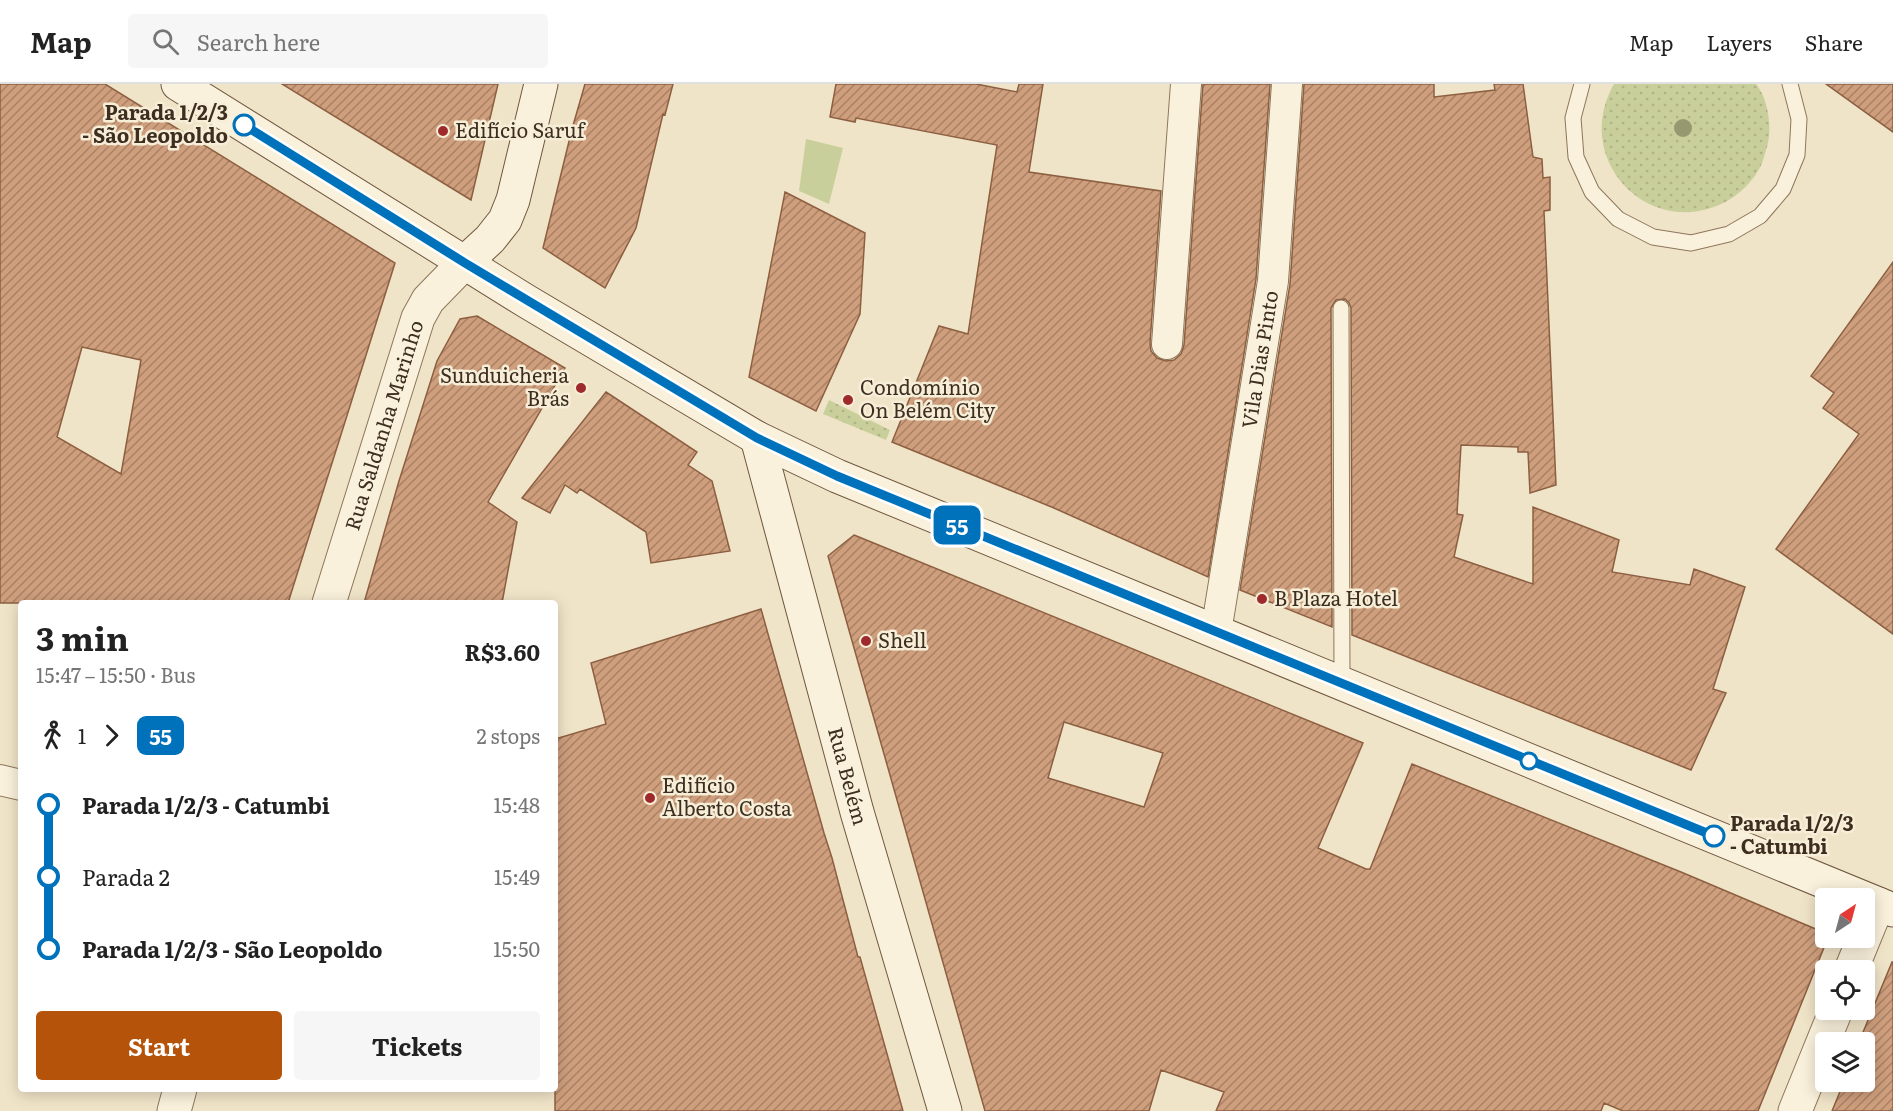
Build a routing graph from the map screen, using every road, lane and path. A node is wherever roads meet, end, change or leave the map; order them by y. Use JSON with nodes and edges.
{"nodes":[{"id":1,"x":178,"y":84,"type":"edge"},
{"id":2,"x":541,"y":84,"type":"edge"},
{"id":3,"x":1186,"y":84,"type":"edge"},
{"id":4,"x":1287,"y":84,"type":"edge"},
{"id":5,"x":1582,"y":84,"type":"edge"},
{"id":6,"x":1790,"y":84,"type":"edge"},
{"id":7,"x":465,"y":263,"type":"junction"},
{"id":8,"x":1341,"y":308,"type":"dead end"},
{"id":9,"x":1167,"y":344,"type":"dead end"},
{"id":10,"x":757,"y":438,"type":"junction"},
{"id":11,"x":330,"y":600,"type":"edge"},
{"id":12,"x":1216,"y":632,"type":"junction"},
{"id":13,"x":1342,"y":684,"type":"junction"},
{"id":14,"x":0,"y":780,"type":"edge"},
{"id":15,"x":18,"y":784,"type":"edge"},
{"id":16,"x":1886,"y":907,"type":"edge"},
{"id":17,"x":1857,"y":960,"type":"edge"},
{"id":18,"x":1832,"y":1020,"type":"edge"},
{"id":19,"x":179,"y":1092,"type":"edge"},
{"id":20,"x":174,"y":1111,"type":"edge"},
{"id":21,"x":945,"y":1111,"type":"edge"},
{"id":22,"x":1795,"y":1111,"type":"edge"}],
"edges":[{"from":1,"to":7,"type":"main road"},
{"from":2,"to":7,"type":"main road","name":"Rua Saldanha Marinho"},
{"from":3,"to":9,"type":"street"},
{"from":4,"to":12,"type":"street","name":"Vila Dias Pinto"},
{"from":5,"to":6,"type":"lane"},
{"from":7,"to":10,"type":"main road"},
{"from":7,"to":11,"type":"main road","name":"Rua Saldanha Marinho"},
{"from":8,"to":13,"type":"lane"},
{"from":10,"to":12,"type":"main road"},
{"from":10,"to":21,"type":"main road","name":"Rua Belém"},
{"from":12,"to":13,"type":"main road"},
{"from":13,"to":16,"type":"main road"},
{"from":14,"to":15,"type":"street"},
{"from":16,"to":17,"type":"main road"},
{"from":18,"to":22,"type":"main road"},
{"from":19,"to":20,"type":"main road"}]}
